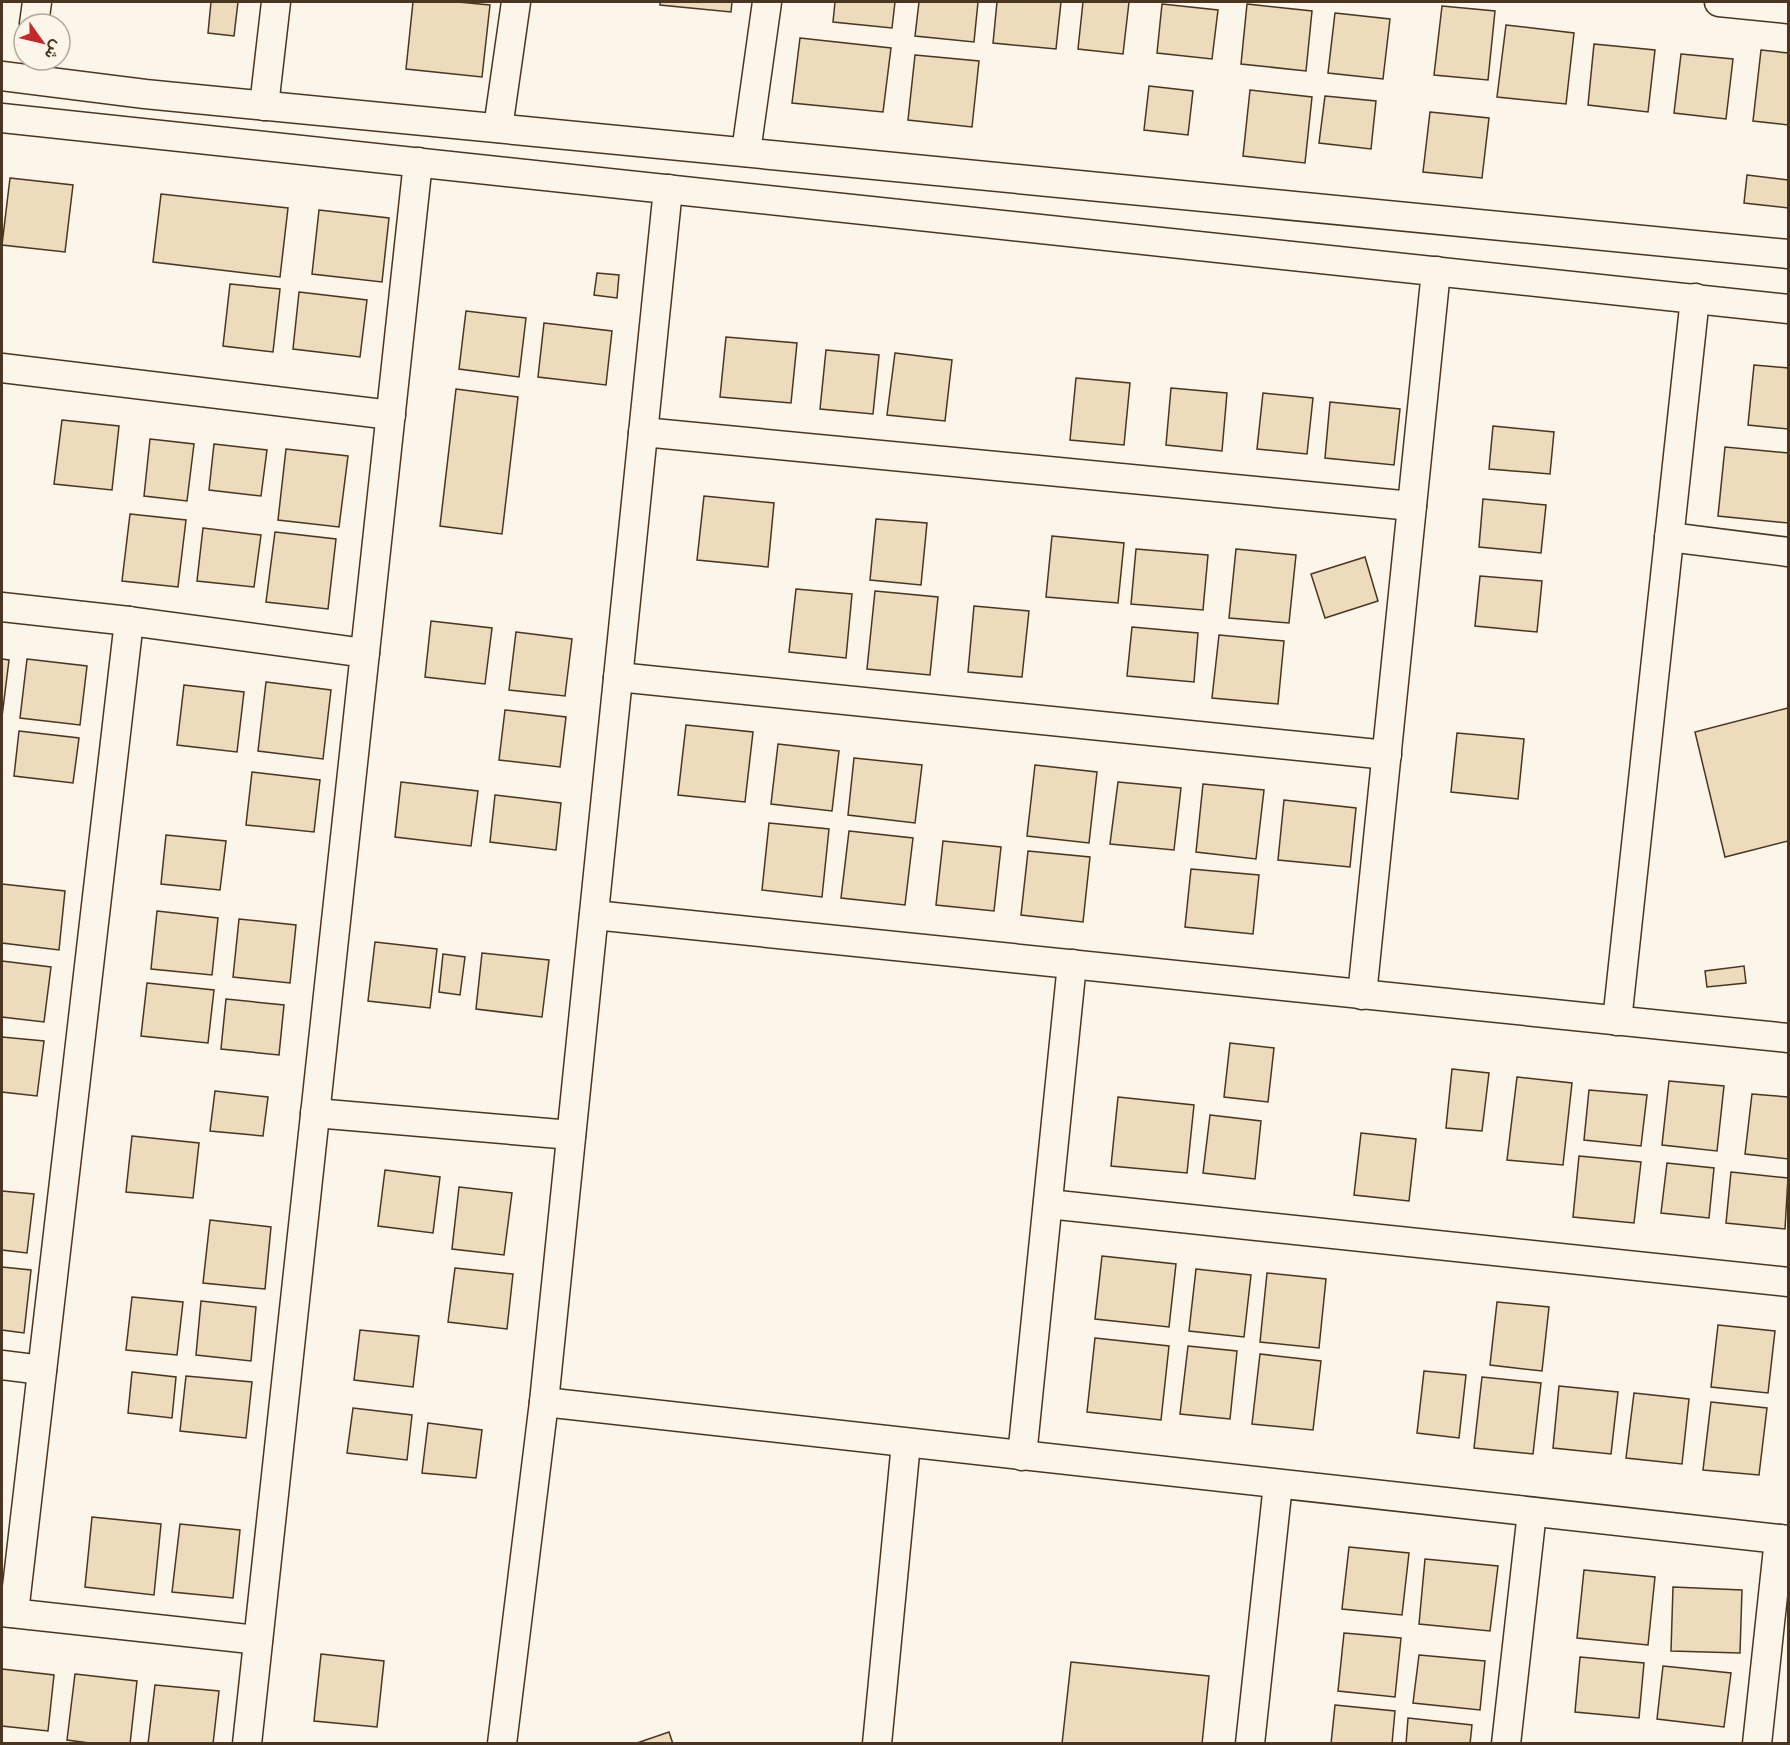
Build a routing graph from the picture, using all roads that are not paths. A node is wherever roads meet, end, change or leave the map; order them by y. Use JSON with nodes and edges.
{"nodes":[{"id":1,"x":276,"y":2,"type":"edge"},
{"id":2,"x":516,"y":2,"type":"edge"},
{"id":3,"x":767,"y":2,"type":"edge"},
{"id":4,"x":1719,"y":2,"type":"edge"},
{"id":5,"x":1788,"y":9,"type":"edge"},
{"id":6,"x":20,"y":72,"type":"edge"},
{"id":7,"x":264,"y":106,"type":"junction"},
{"id":8,"x":2,"y":118,"type":"edge"},
{"id":9,"x":498,"y":128,"type":"junction"},
{"id":10,"x":746,"y":152,"type":"junction"},
{"id":11,"x":418,"y":162,"type":"junction"},
{"id":12,"x":668,"y":189,"type":"junction"},
{"id":13,"x":1788,"y":254,"type":"edge"},
{"id":14,"x":1437,"y":271,"type":"junction"},
{"id":15,"x":1695,"y":298,"type":"junction"},
{"id":16,"x":1788,"y":309,"type":"edge"},
{"id":17,"x":2,"y":368,"type":"edge"},
{"id":18,"x":391,"y":416,"type":"junction"},
{"id":19,"x":643,"y":432,"type":"junction"},
{"id":20,"x":1412,"y":506,"type":"junction"},
{"id":21,"x":1669,"y":537,"type":"junction"},
{"id":22,"x":1788,"y":552,"type":"edge"},
{"id":23,"x":2,"y":607,"type":"edge"},
{"id":24,"x":129,"y":621,"type":"junction"},
{"id":25,"x":365,"y":653,"type":"junction"},
{"id":26,"x":618,"y":676,"type":"junction"},
{"id":27,"x":1387,"y":755,"type":"junction"},
{"id":28,"x":594,"y":915,"type":"junction"},
{"id":29,"x":1072,"y":964,"type":"junction"},
{"id":30,"x":1362,"y":994,"type":"junction"},
{"id":31,"x":1617,"y":1020,"type":"junction"},
{"id":32,"x":1788,"y":1038,"type":"edge"},
{"id":33,"x":315,"y":1113,"type":"junction"},
{"id":34,"x":571,"y":1135,"type":"junction"},
{"id":35,"x":1048,"y":1204,"type":"junction"},
{"id":36,"x":1788,"y":1282,"type":"edge"},
{"id":37,"x":2,"y":1365,"type":"edge"},
{"id":38,"x":42,"y":1370,"type":"junction"},
{"id":39,"x":544,"y":1402,"type":"junction"},
{"id":40,"x":906,"y":1443,"type":"junction"},
{"id":41,"x":1022,"y":1456,"type":"junction"},
{"id":42,"x":1278,"y":1484,"type":"junction"},
{"id":43,"x":1532,"y":1512,"type":"junction"},
{"id":44,"x":1784,"y":1539,"type":"edge"},
{"id":45,"x":8,"y":1612,"type":"edge"},
{"id":46,"x":258,"y":1640,"type":"junction"},
{"id":47,"x":247,"y":1743,"type":"edge"},
{"id":48,"x":502,"y":1743,"type":"edge"},
{"id":49,"x":877,"y":1743,"type":"edge"},
{"id":50,"x":1250,"y":1743,"type":"edge"},
{"id":51,"x":1506,"y":1743,"type":"edge"},
{"id":52,"x":1757,"y":1743,"type":"edge"}],
"edges":[{"from":1,"to":7,"type":"street"},
{"from":2,"to":9,"type":"street"},
{"from":3,"to":10,"type":"street"},
{"from":4,"to":5,"type":"street"},
{"from":6,"to":7,"type":"street"},
{"from":7,"to":9,"type":"street"},
{"from":8,"to":11,"type":"street"},
{"from":9,"to":10,"type":"street"},
{"from":10,"to":13,"type":"street"},
{"from":11,"to":12,"type":"street"},
{"from":11,"to":18,"type":"street"},
{"from":12,"to":14,"type":"street"},
{"from":12,"to":19,"type":"street"},
{"from":14,"to":15,"type":"street"},
{"from":14,"to":20,"type":"street"},
{"from":15,"to":16,"type":"street"},
{"from":15,"to":21,"type":"street"},
{"from":17,"to":18,"type":"street"},
{"from":18,"to":25,"type":"street"},
{"from":19,"to":20,"type":"street"},
{"from":19,"to":26,"type":"street"},
{"from":20,"to":27,"type":"street"},
{"from":21,"to":22,"type":"street"},
{"from":21,"to":31,"type":"street"},
{"from":23,"to":24,"type":"street"},
{"from":24,"to":25,"type":"street"},
{"from":24,"to":38,"type":"street"},
{"from":25,"to":33,"type":"street"},
{"from":26,"to":27,"type":"street"},
{"from":26,"to":28,"type":"street"},
{"from":27,"to":30,"type":"street"},
{"from":28,"to":29,"type":"street"},
{"from":28,"to":34,"type":"street"},
{"from":29,"to":30,"type":"street"},
{"from":29,"to":35,"type":"street"},
{"from":30,"to":31,"type":"street"},
{"from":31,"to":32,"type":"street"},
{"from":33,"to":34,"type":"street"},
{"from":33,"to":46,"type":"street"},
{"from":34,"to":39,"type":"street"},
{"from":35,"to":36,"type":"street"},
{"from":35,"to":41,"type":"street"},
{"from":37,"to":38,"type":"street"},
{"from":38,"to":45,"type":"street"},
{"from":39,"to":40,"type":"street"},
{"from":39,"to":48,"type":"street"},
{"from":40,"to":41,"type":"street"},
{"from":40,"to":49,"type":"street"},
{"from":41,"to":42,"type":"street"},
{"from":42,"to":43,"type":"street"},
{"from":42,"to":50,"type":"street"},
{"from":43,"to":44,"type":"street"},
{"from":43,"to":51,"type":"street"},
{"from":44,"to":52,"type":"street"},
{"from":45,"to":46,"type":"street"},
{"from":46,"to":47,"type":"street"}]}
